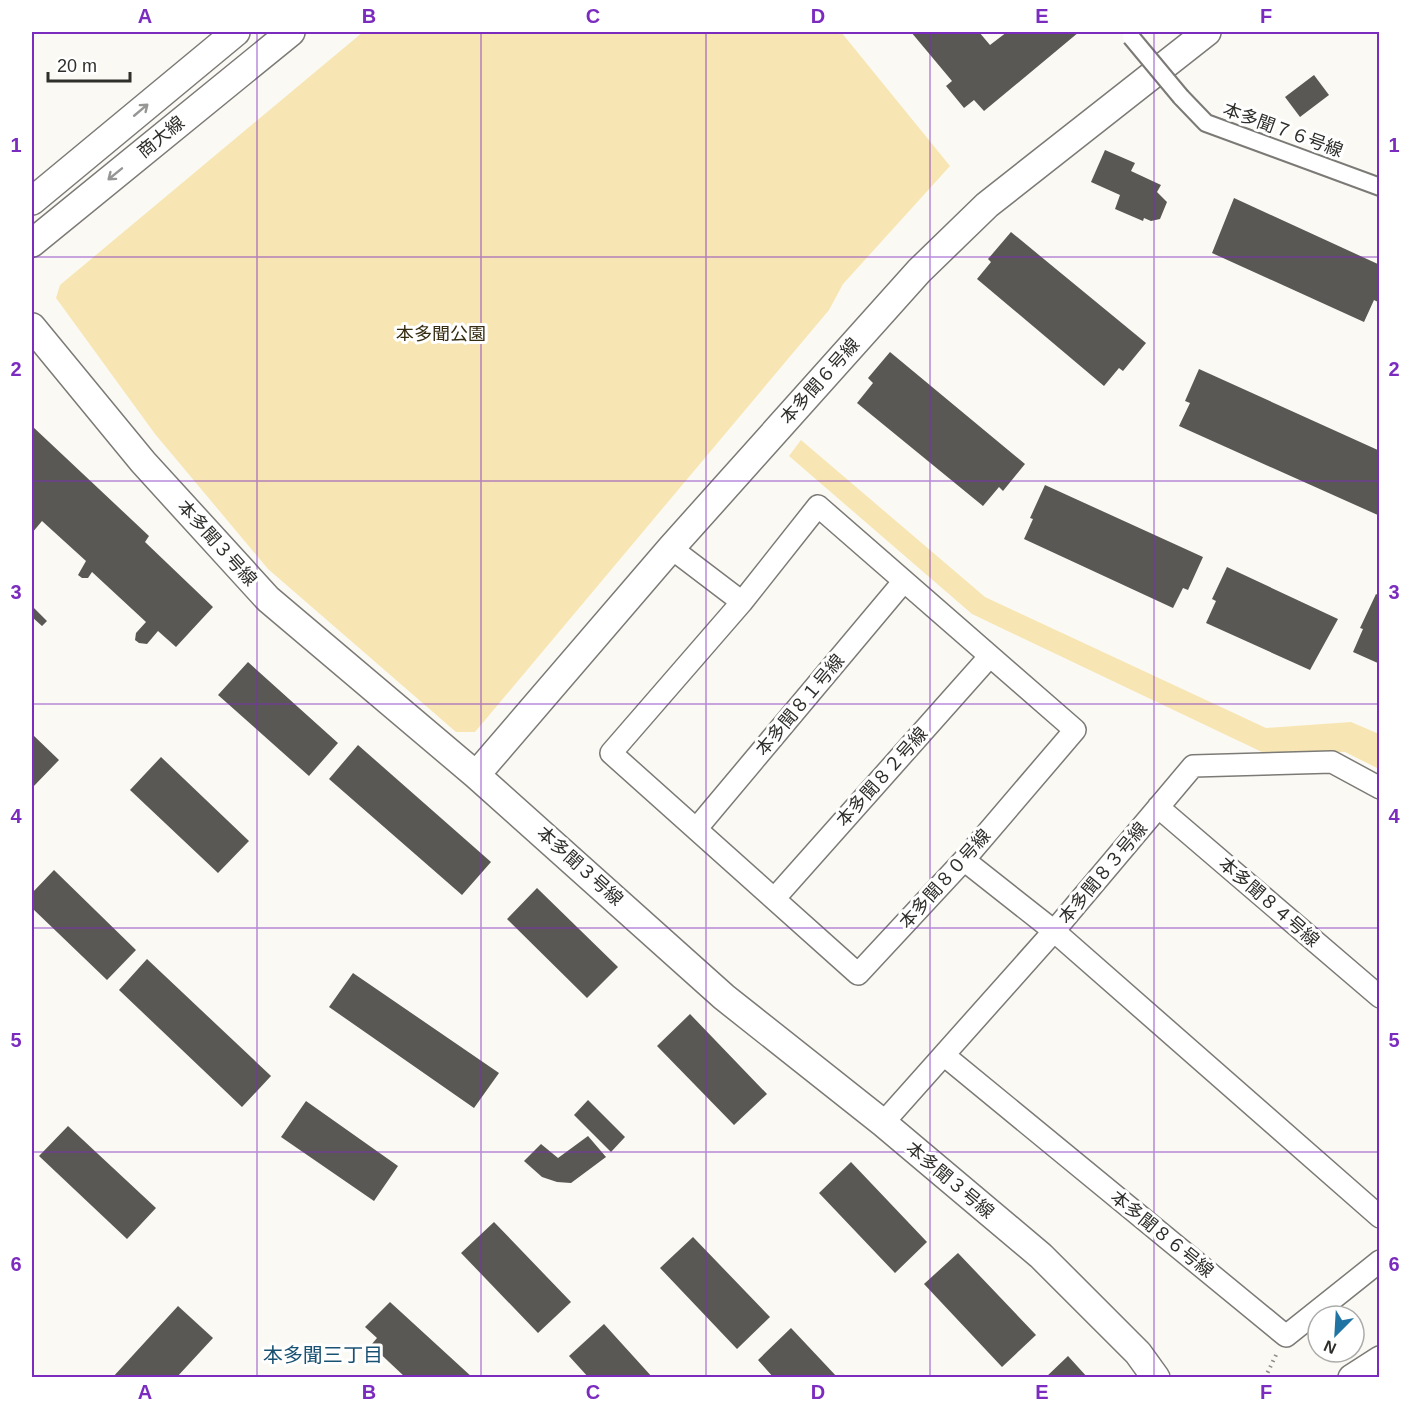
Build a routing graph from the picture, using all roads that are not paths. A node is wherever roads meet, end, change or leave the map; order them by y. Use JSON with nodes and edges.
{"nodes":[{"id":1,"x":236,"y":32,"type":"edge"},
{"id":2,"x":291,"y":32,"type":"edge"},
{"id":3,"x":1207,"y":32,"type":"edge"},
{"id":4,"x":1129,"y":34,"type":"edge"},
{"id":5,"x":1380,"y":187,"type":"edge"},
{"id":6,"x":32,"y":201,"type":"edge"},
{"id":7,"x":32,"y":243,"type":"edge"},
{"id":8,"x":32,"y":327,"type":"edge"},
{"id":9,"x":671,"y":548,"type":"junction"},
{"id":10,"x":904,"y":581,"type":"junction"},
{"id":11,"x":742,"y":602,"type":"junction"},
{"id":12,"x":990,"y":656,"type":"junction"},
{"id":13,"x":476,"y":775,"type":"junction"},
{"id":14,"x":1380,"y":788,"type":"edge"},
{"id":15,"x":1158,"y":807,"type":"junction"},
{"id":16,"x":697,"y":828,"type":"junction"},
{"id":17,"x":964,"y":860,"type":"junction"},
{"id":18,"x":774,"y":899,"type":"junction"},
{"id":19,"x":1054,"y":931,"type":"junction"},
{"id":20,"x":1380,"y":997,"type":"edge"},
{"id":21,"x":945,"y":1056,"type":"junction"},
{"id":22,"x":883,"y":1123,"type":"junction"},
{"id":23,"x":1380,"y":1217,"type":"edge"},
{"id":24,"x":1380,"y":1261,"type":"edge"},
{"id":25,"x":1380,"y":1360,"type":"edge"},
{"id":26,"x":1156,"y":1377,"type":"edge"},
{"id":27,"x":1352,"y":1377,"type":"edge"}],
"edges":[{"from":6,"to":1,"type":"street","name":"商大線","one_way":true},
{"from":2,"to":7,"type":"street","name":"商大線","one_way":true},
{"from":3,"to":9,"type":"street","name":"本多聞６号線"},
{"from":4,"to":5,"type":"street","name":"本多聞７６号線","bridge":true},
{"from":8,"to":13,"type":"street","name":"本多聞３号線"},
{"from":9,"to":11,"type":"street"},
{"from":9,"to":13,"type":"street","name":"本多聞６号線"},
{"from":10,"to":11,"type":"street","name":"本多聞８０号線"},
{"from":10,"to":12,"type":"street","name":"本多聞８０号線"},
{"from":10,"to":16,"type":"street","name":"本多聞８１号線"},
{"from":11,"to":16,"type":"street","name":"本多聞８０号線"},
{"from":12,"to":17,"type":"street","name":"本多聞８０号線"},
{"from":12,"to":18,"type":"street","name":"本多聞８２号線"},
{"from":13,"to":22,"type":"street","name":"本多聞３号線"},
{"from":14,"to":15,"type":"street","name":"本多聞８３号線"},
{"from":15,"to":19,"type":"street","name":"本多聞８３号線"},
{"from":15,"to":20,"type":"street","name":"本多聞８４号線"},
{"from":16,"to":18,"type":"street","name":"本多聞８０号線"},
{"from":17,"to":18,"type":"street","name":"本多聞８０号線"},
{"from":17,"to":19,"type":"street"},
{"from":19,"to":21,"type":"street","name":"本多聞８３号線"},
{"from":19,"to":23,"type":"street"},
{"from":21,"to":22,"type":"street","name":"本多聞８３号線"},
{"from":21,"to":24,"type":"street","name":"本多聞８６号線"},
{"from":22,"to":26,"type":"street","name":"本多聞３号線"},
{"from":25,"to":27,"type":"street"}]}
